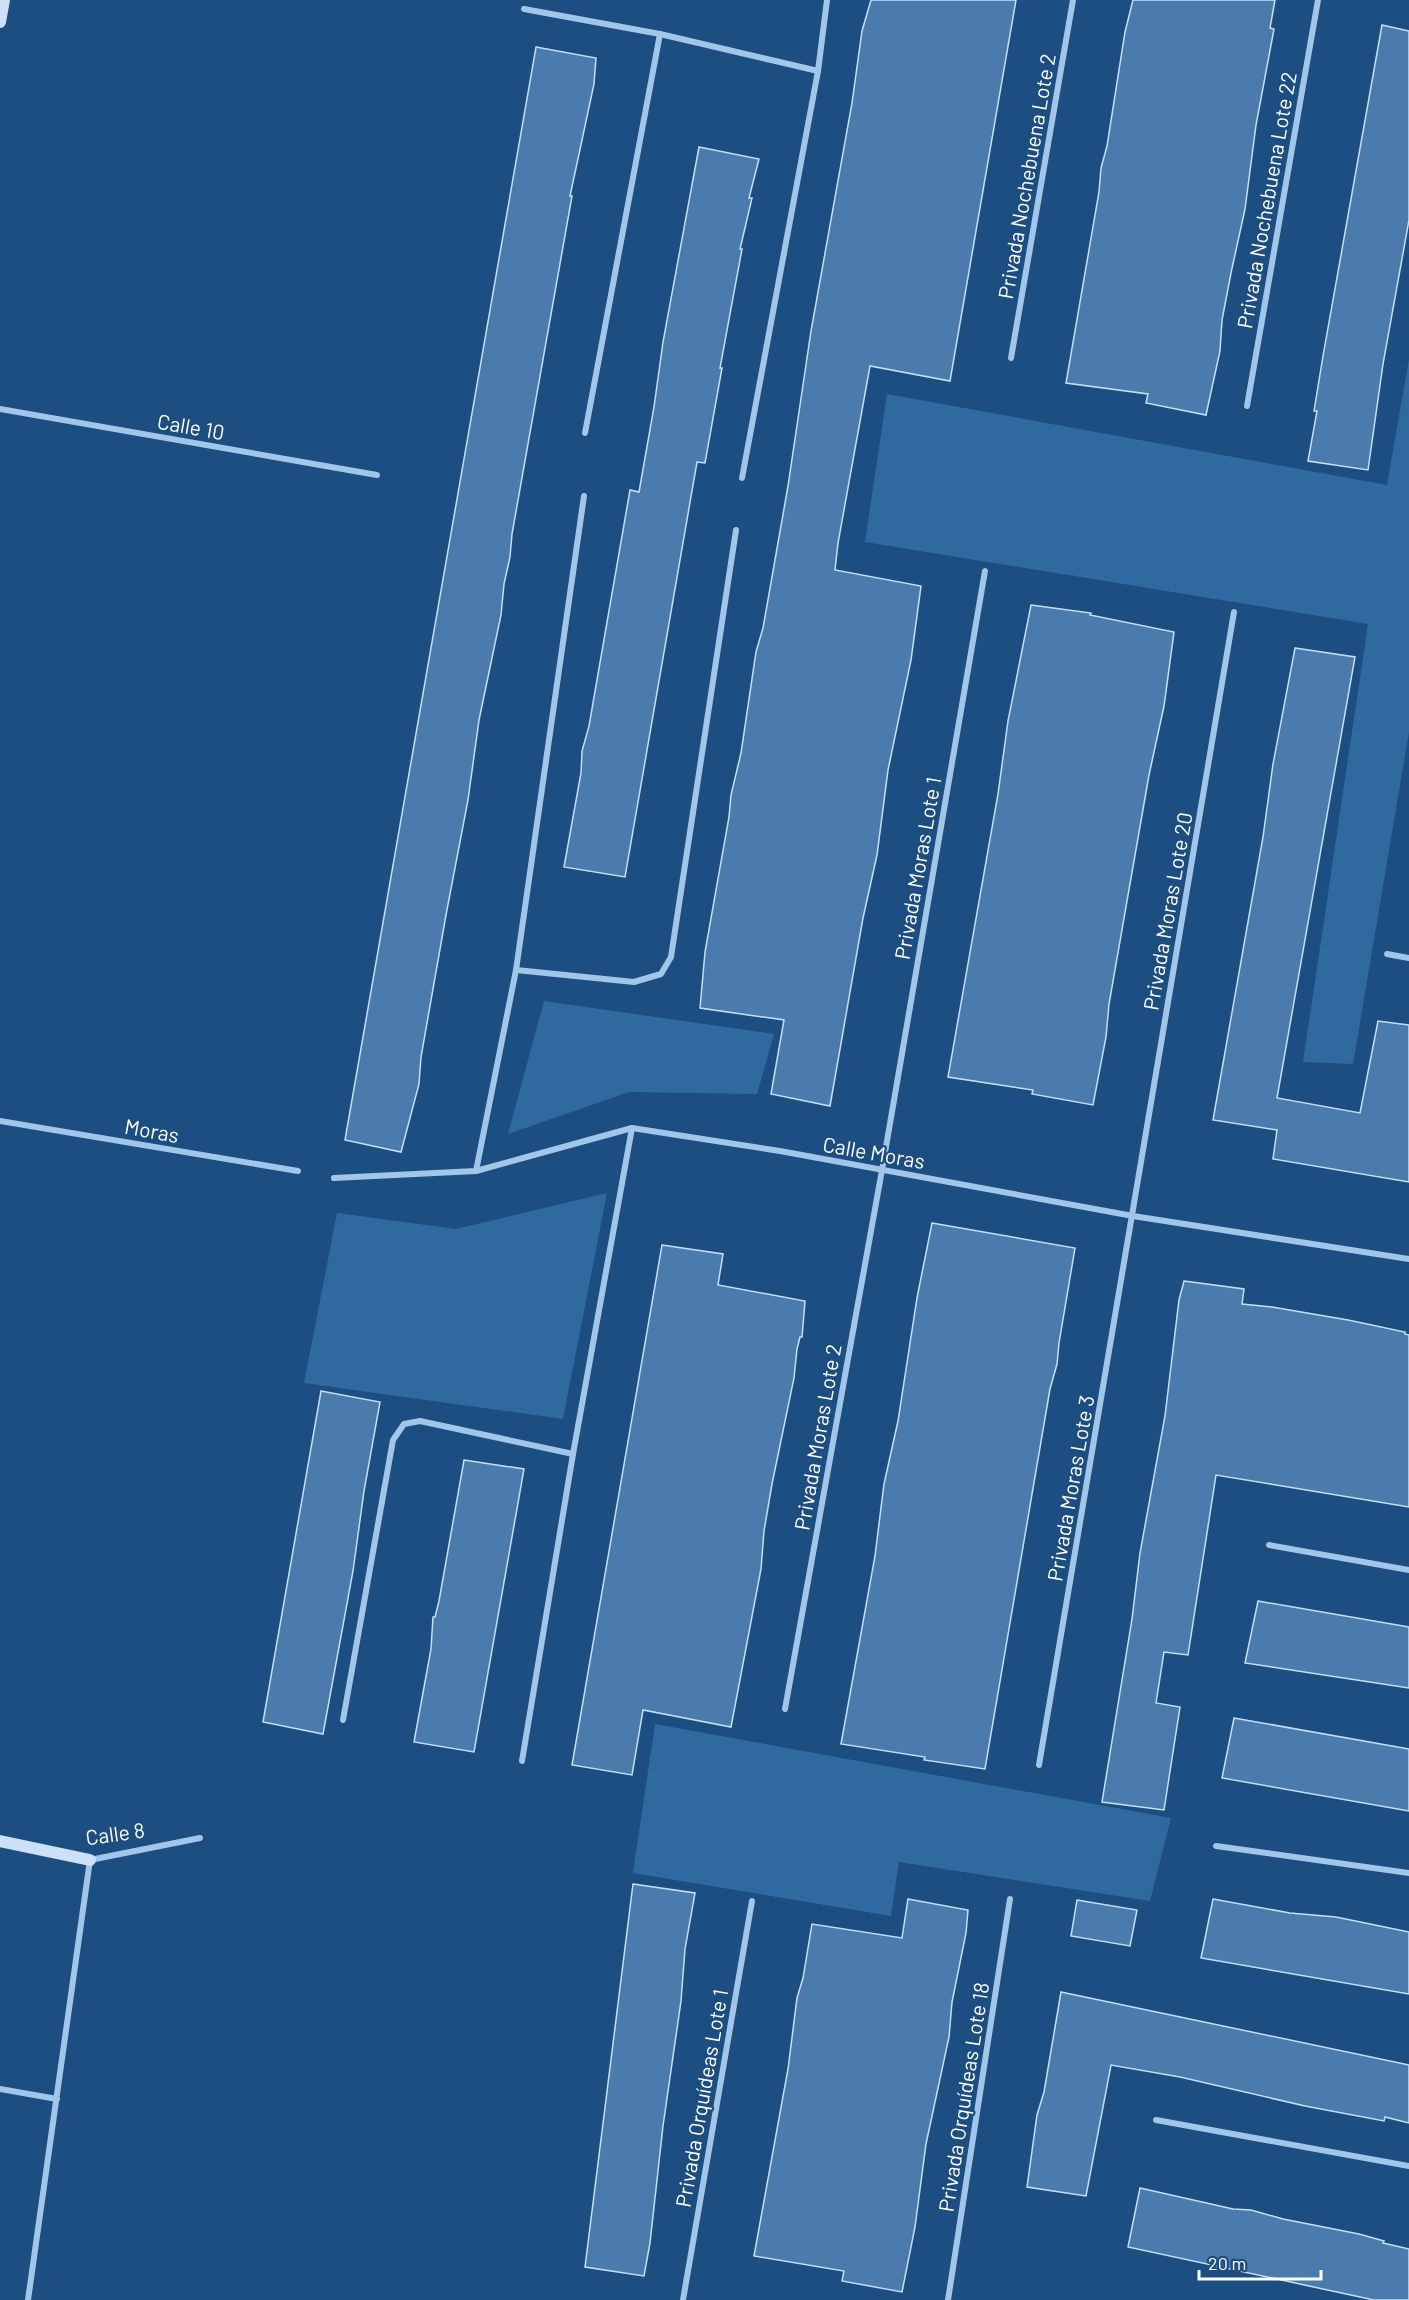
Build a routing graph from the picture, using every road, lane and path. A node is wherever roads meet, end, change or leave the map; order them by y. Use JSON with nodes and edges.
{"nodes":[{"id":1,"x":4,"y":0,"type":"edge"},
{"id":2,"x":827,"y":0,"type":"edge"},
{"id":3,"x":1072,"y":0,"type":"edge"},
{"id":4,"x":1318,"y":0,"type":"edge"},
{"id":5,"x":524,"y":9,"type":"dead end"},
{"id":6,"x":0,"y":22,"type":"edge"},
{"id":7,"x":660,"y":34,"type":"junction"},
{"id":8,"x":818,"y":71,"type":"junction"},
{"id":9,"x":1011,"y":358,"type":"dead end"},
{"id":10,"x":1247,"y":406,"type":"dead end"},
{"id":11,"x":0,"y":409,"type":"edge"},
{"id":12,"x":585,"y":433,"type":"dead end"},
{"id":13,"x":377,"y":475,"type":"dead end"},
{"id":14,"x":742,"y":478,"type":"dead end"},
{"id":15,"x":584,"y":496,"type":"dead end"},
{"id":16,"x":736,"y":530,"type":"dead end"},
{"id":17,"x":985,"y":571,"type":"dead end"},
{"id":18,"x":1234,"y":612,"type":"dead end"},
{"id":19,"x":1387,"y":954,"type":"dead end"},
{"id":20,"x":1409,"y":958,"type":"edge"},
{"id":21,"x":516,"y":970,"type":"junction"},
{"id":22,"x":0,"y":1122,"type":"edge"},
{"id":23,"x":632,"y":1128,"type":"junction"},
{"id":24,"x":882,"y":1170,"type":"junction"},
{"id":25,"x":298,"y":1171,"type":"dead end"},
{"id":26,"x":476,"y":1171,"type":"junction"},
{"id":27,"x":334,"y":1178,"type":"dead end"},
{"id":28,"x":1133,"y":1216,"type":"junction"},
{"id":29,"x":1409,"y":1260,"type":"edge"},
{"id":30,"x":573,"y":1454,"type":"junction"},
{"id":31,"x":1269,"y":1545,"type":"dead end"},
{"id":32,"x":1409,"y":1570,"type":"edge"},
{"id":33,"x":785,"y":1709,"type":"dead end"},
{"id":34,"x":343,"y":1720,"type":"dead end"},
{"id":35,"x":522,"y":1761,"type":"dead end"},
{"id":36,"x":1039,"y":1765,"type":"dead end"},
{"id":37,"x":200,"y":1838,"type":"dead end"},
{"id":38,"x":0,"y":1841,"type":"edge"},
{"id":39,"x":1216,"y":1846,"type":"dead end"},
{"id":40,"x":90,"y":1860,"type":"junction"},
{"id":41,"x":1409,"y":1873,"type":"edge"},
{"id":42,"x":1010,"y":1899,"type":"dead end"},
{"id":43,"x":752,"y":1901,"type":"dead end"},
{"id":44,"x":0,"y":2089,"type":"edge"},
{"id":45,"x":57,"y":2099,"type":"junction"},
{"id":46,"x":1156,"y":2120,"type":"dead end"},
{"id":47,"x":1409,"y":2166,"type":"edge"},
{"id":48,"x":28,"y":2300,"type":"edge"},
{"id":49,"x":683,"y":2300,"type":"edge"},
{"id":50,"x":948,"y":2300,"type":"edge"}],
"edges":[{"from":1,"to":6,"type":"street"},
{"from":2,"to":8,"type":"street"},
{"from":3,"to":9,"type":"street","name":"Privada Nochebuena Lote 2"},
{"from":4,"to":10,"type":"street","name":"Privada Nochebuena Lote 22"},
{"from":5,"to":7,"type":"street"},
{"from":7,"to":8,"type":"street"},
{"from":7,"to":12,"type":"street"},
{"from":8,"to":14,"type":"street"},
{"from":11,"to":13,"type":"street","name":"Calle 10"},
{"from":15,"to":21,"type":"street"},
{"from":16,"to":21,"type":"street"},
{"from":17,"to":24,"type":"street","name":"Privada Moras Lote 1"},
{"from":18,"to":28,"type":"street","name":"Privada Moras Lote 20"},
{"from":19,"to":20,"type":"street"},
{"from":21,"to":26,"type":"street"},
{"from":22,"to":25,"type":"street","name":"Moras"},
{"from":23,"to":24,"type":"street","name":"Calle Moras"},
{"from":23,"to":26,"type":"street","name":"Calle Moras"},
{"from":23,"to":30,"type":"street"},
{"from":24,"to":28,"type":"street","name":"Calle Moras"},
{"from":24,"to":33,"type":"street","name":"Privada Moras Lote 2"},
{"from":26,"to":27,"type":"street","name":"Calle Moras"},
{"from":28,"to":29,"type":"street","name":"Calle Moras"},
{"from":28,"to":36,"type":"street","name":"Privada Moras Lote 3"},
{"from":30,"to":34,"type":"street"},
{"from":30,"to":35,"type":"street"},
{"from":31,"to":32,"type":"street"},
{"from":37,"to":40,"type":"street","name":"Calle 8"},
{"from":38,"to":40,"type":"street","name":"Calle 8"},
{"from":39,"to":41,"type":"street"},
{"from":40,"to":45,"type":"street"},
{"from":42,"to":50,"type":"street","name":"Privada Orquídeas Lote 18"},
{"from":43,"to":49,"type":"street","name":"Privada Orquídeas Lote 1"},
{"from":44,"to":45,"type":"street"},
{"from":45,"to":48,"type":"street"},
{"from":46,"to":47,"type":"street"}]}
